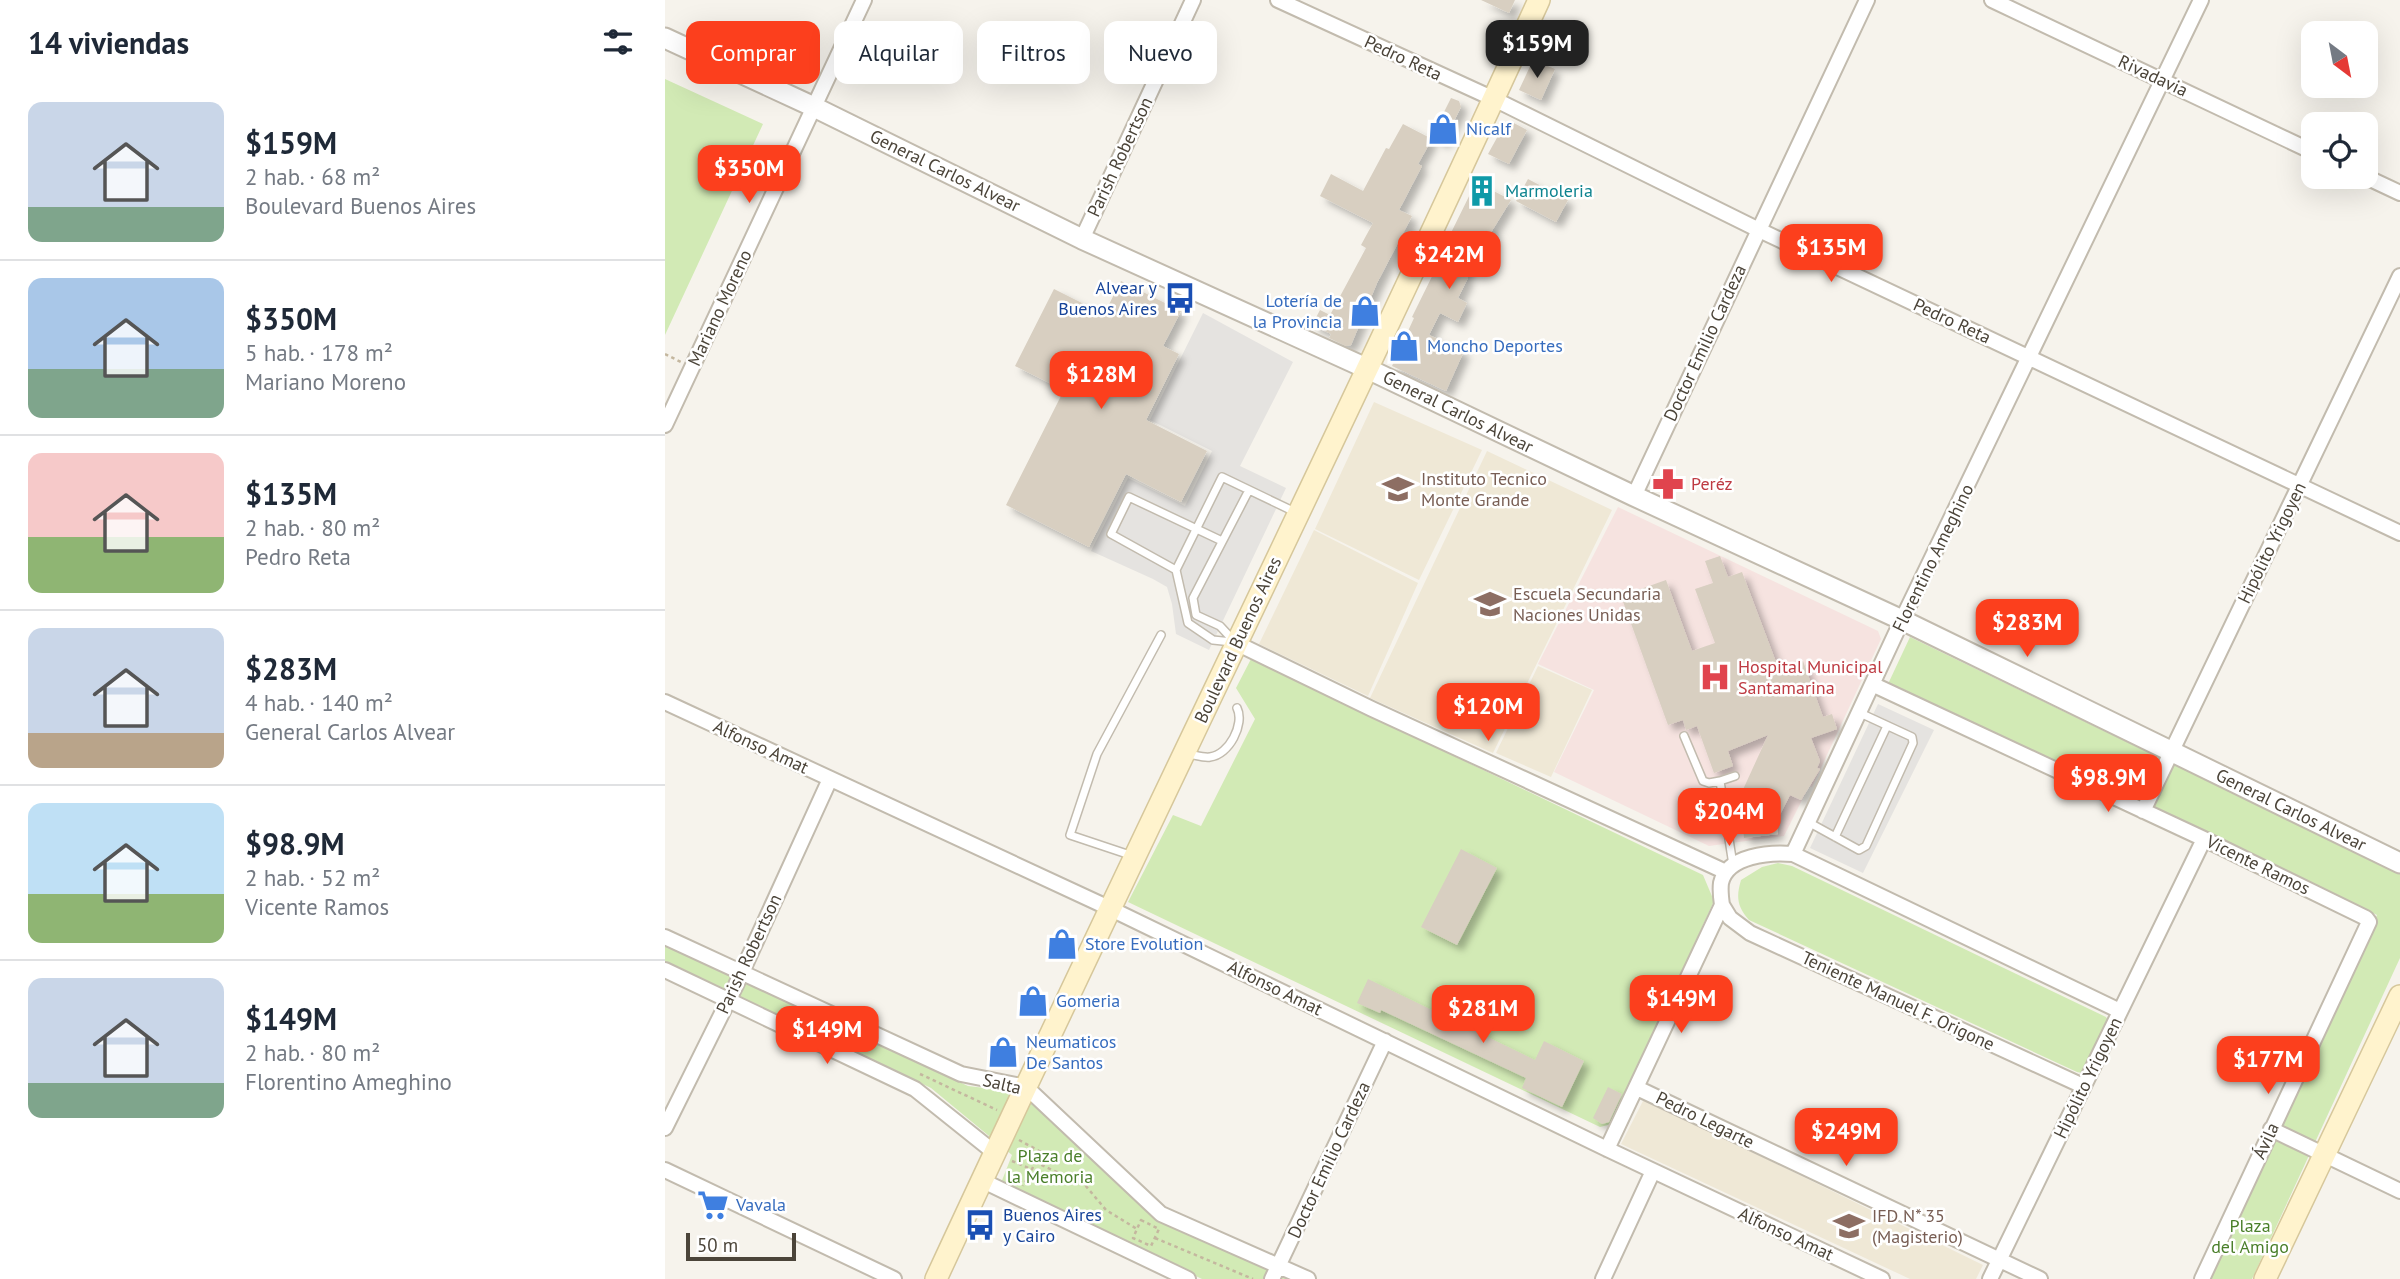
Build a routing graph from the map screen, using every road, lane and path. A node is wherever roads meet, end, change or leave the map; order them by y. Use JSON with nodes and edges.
{"nodes":[{"id":1,"x":864,"y":0,"type":"edge"},
{"id":2,"x":1193,"y":0,"type":"edge"},
{"id":3,"x":1278,"y":0,"type":"edge"},
{"id":4,"x":1539,"y":0,"type":"edge"},
{"id":5,"x":1867,"y":0,"type":"edge"},
{"id":6,"x":1992,"y":0,"type":"edge"},
{"id":7,"x":2201,"y":0,"type":"edge"},
{"id":8,"x":665,"y":38,"type":"edge"},
{"id":9,"x":2162,"y":81,"type":"junction"},
{"id":10,"x":1494,"y":99,"type":"junction"},
{"id":11,"x":814,"y":107,"type":"junction"},
{"id":12,"x":2301,"y":146,"type":"edge"},
{"id":13,"x":2378,"y":183,"type":"edge"},
{"id":14,"x":2400,"y":193,"type":"edge"},
{"id":15,"x":1757,"y":229,"type":"junction"},
{"id":16,"x":1082,"y":239,"type":"junction"},
{"id":17,"x":2400,"y":276,"type":"edge"},
{"id":18,"x":2030,"y":358,"type":"junction"},
{"id":19,"x":1368,"y":369,"type":"junction"},
{"id":20,"x":665,"y":425,"type":"edge"},
{"id":21,"x":2300,"y":485,"type":"junction"},
{"id":22,"x":1249,"y":490,"type":"junction"},
{"id":23,"x":1634,"y":496,"type":"junction"},
{"id":24,"x":1298,"y":513,"type":"junction"},
{"id":25,"x":1196,"y":529,"type":"junction"},
{"id":26,"x":2400,"y":533,"type":"edge"},
{"id":27,"x":1222,"y":541,"type":"junction"},
{"id":28,"x":1176,"y":569,"type":"junction"},
{"id":29,"x":1902,"y":620,"type":"junction"},
{"id":30,"x":1161,"y":635,"type":"dead end"},
{"id":31,"x":1236,"y":643,"type":"junction"},
{"id":32,"x":1874,"y":685,"type":"junction"},
{"id":33,"x":665,"y":702,"type":"edge"},
{"id":34,"x":1237,"y":708,"type":"dead end"},
{"id":35,"x":1860,"y":713,"type":"junction"},
{"id":36,"x":1887,"y":726,"type":"junction"},
{"id":37,"x":1684,"y":736,"type":"dead end"},
{"id":38,"x":2172,"y":752,"type":"junction"},
{"id":39,"x":1184,"y":754,"type":"junction"},
{"id":40,"x":1735,"y":776,"type":"dead end"},
{"id":41,"x":830,"y":779,"type":"junction"},
{"id":42,"x":1720,"y":782,"type":"junction"},
{"id":43,"x":2143,"y":811,"type":"junction"},
{"id":44,"x":1808,"y":822,"type":"junction"},
{"id":45,"x":1835,"y":837,"type":"junction"},
{"id":46,"x":2204,"y":839,"type":"junction"},
{"id":47,"x":1793,"y":854,"type":"junction"},
{"id":48,"x":1134,"y":856,"type":"junction"},
{"id":49,"x":2400,"y":863,"type":"edge"},
{"id":50,"x":1730,"y":869,"type":"junction"},
{"id":51,"x":1722,"y":905,"type":"junction"},
{"id":52,"x":1108,"y":908,"type":"junction"},
{"id":53,"x":2367,"y":928,"type":"joint"},
{"id":54,"x":665,"y":937,"type":"edge"},
{"id":55,"x":665,"y":970,"type":"edge"},
{"id":56,"x":741,"y":974,"type":"junction"},
{"id":57,"x":2400,"y":996,"type":"edge"},
{"id":58,"x":729,"y":999,"type":"junction"},
{"id":59,"x":2120,"y":1011,"type":"junction"},
{"id":60,"x":1385,"y":1041,"type":"junction"},
{"id":61,"x":2083,"y":1086,"type":"junction"},
{"id":62,"x":1026,"y":1087,"type":"junction"},
{"id":63,"x":1637,"y":1088,"type":"junction"},
{"id":64,"x":665,"y":1128,"type":"edge"},
{"id":65,"x":2271,"y":1129,"type":"junction"},
{"id":66,"x":1004,"y":1133,"type":"junction"},
{"id":67,"x":1607,"y":1149,"type":"junction"},
{"id":68,"x":995,"y":1153,"type":"junction"},
{"id":69,"x":2325,"y":1154,"type":"junction"},
{"id":70,"x":1035,"y":1162,"type":"junction"},
{"id":71,"x":1031,"y":1169,"type":"junction"},
{"id":72,"x":665,"y":1170,"type":"edge"},
{"id":73,"x":1653,"y":1171,"type":"junction"},
{"id":74,"x":981,"y":1180,"type":"junction"},
{"id":75,"x":2400,"y":1191,"type":"edge"},
{"id":76,"x":1017,"y":1198,"type":"junction"},
{"id":77,"x":1137,"y":1229,"type":"junction"},
{"id":78,"x":1155,"y":1238,"type":"junction"},
{"id":79,"x":1999,"y":1260,"type":"junction"},
{"id":80,"x":1275,"y":1273,"type":"edge"},
{"id":81,"x":894,"y":1279,"type":"edge"},
{"id":82,"x":936,"y":1279,"type":"edge"},
{"id":83,"x":1188,"y":1279,"type":"edge"},
{"id":84,"x":1252,"y":1279,"type":"edge"},
{"id":85,"x":1308,"y":1279,"type":"edge"},
{"id":86,"x":1603,"y":1279,"type":"edge"},
{"id":87,"x":1882,"y":1279,"type":"edge"},
{"id":88,"x":1990,"y":1279,"type":"edge"},
{"id":89,"x":2040,"y":1279,"type":"edge"},
{"id":90,"x":2202,"y":1279,"type":"edge"},
{"id":91,"x":2265,"y":1279,"type":"edge"}],
"edges":[{"from":1,"to":11,"type":"street","name":"Mariano Moreno"},
{"from":2,"to":16,"type":"street","name":"Parish Robertson"},
{"from":3,"to":10,"type":"street","name":"Pedro Reta"},
{"from":4,"to":10,"type":"main road","name":"Boulevard Buenos Aires"},
{"from":5,"to":15,"type":"street","name":"Doctor Emilio Cardeza"},
{"from":6,"to":9,"type":"street","name":"Rivadavia"},
{"from":7,"to":9,"type":"street","name":"Florentino Ameghino"},
{"from":8,"to":11,"type":"street","name":"General Carlos Alvear"},
{"from":9,"to":12,"type":"street","name":"Rivadavia"},
{"from":9,"to":18,"type":"street","name":"Florentino Ameghino"},
{"from":10,"to":15,"type":"street","name":"Pedro Reta"},
{"from":10,"to":19,"type":"main road","name":"Boulevard Buenos Aires"},
{"from":11,"to":16,"type":"street","name":"General Carlos Alvear"},
{"from":11,"to":20,"type":"street","name":"Mariano Moreno"},
{"from":13,"to":14,"type":"street"},
{"from":15,"to":18,"type":"street","name":"Pedro Reta"},
{"from":15,"to":23,"type":"street","name":"Doctor Emilio Cardeza"},
{"from":16,"to":19,"type":"street","name":"General Carlos Alvear"},
{"from":17,"to":21,"type":"street","name":"Hipólito Yrigoyen"},
{"from":18,"to":21,"type":"street","name":"Pedro Reta"},
{"from":18,"to":29,"type":"street","name":"Florentino Ameghino"},
{"from":19,"to":23,"type":"street","name":"General Carlos Alvear"},
{"from":19,"to":24,"type":"main road","name":"Boulevard Buenos Aires"},
{"from":21,"to":26,"type":"street","name":"Pedro Reta"},
{"from":21,"to":38,"type":"street","name":"Hipólito Yrigoyen"},
{"from":22,"to":24,"type":"lane"},
{"from":22,"to":25,"type":"lane"},
{"from":22,"to":27,"type":"lane"},
{"from":23,"to":29,"type":"street","name":"General Carlos Alvear"},
{"from":24,"to":31,"type":"main road","name":"Boulevard Buenos Aires"},
{"from":25,"to":27,"type":"lane"},
{"from":25,"to":28,"type":"lane"},
{"from":25,"to":28,"type":"lane"},
{"from":27,"to":31,"type":"lane"},
{"from":28,"to":31,"type":"lane"},
{"from":29,"to":32,"type":"street","name":"Florentino Ameghino"},
{"from":29,"to":38,"type":"street","name":"General Carlos Alvear"},
{"from":30,"to":48,"type":"lane"},
{"from":31,"to":39,"type":"main road","name":"Boulevard Buenos Aires"},
{"from":31,"to":50,"type":"street"},
{"from":32,"to":35,"type":"street","name":"Florentino Ameghino"},
{"from":32,"to":43,"type":"street","name":"Vicente Ramos"},
{"from":33,"to":41,"type":"street","name":"Alfonso Amat"},
{"from":34,"to":39,"type":"lane"},
{"from":35,"to":36,"type":"lane"},
{"from":35,"to":44,"type":"street","name":"Florentino Ameghino"},
{"from":36,"to":45,"type":"lane"},
{"from":36,"to":45,"type":"lane"},
{"from":37,"to":42,"type":"lane"},
{"from":38,"to":43,"type":"street","name":"Hipólito Yrigoyen"},
{"from":38,"to":49,"type":"street","name":"General Carlos Alvear"},
{"from":39,"to":48,"type":"main road","name":"Boulevard Buenos Aires"},
{"from":40,"to":42,"type":"lane"},
{"from":41,"to":52,"type":"street","name":"Alfonso Amat"},
{"from":41,"to":56,"type":"street","name":"Parish Robertson"},
{"from":42,"to":50,"type":"lane"},
{"from":43,"to":46,"type":"street","name":"Vicente Ramos"},
{"from":44,"to":45,"type":"lane"},
{"from":44,"to":47,"type":"street","name":"Florentino Ameghino"},
{"from":46,"to":53,"type":"street","name":"Vicente Ramos"},
{"from":46,"to":59,"type":"street","name":"Hipólito Yrigoyen"},
{"from":47,"to":50,"type":"street"},
{"from":47,"to":59,"type":"street"},
{"from":48,"to":52,"type":"main road","name":"Boulevard Buenos Aires"},
{"from":50,"to":51,"type":"street"},
{"from":51,"to":61,"type":"street","name":"Teniente Manuel F. Origone"},
{"from":51,"to":63,"type":"street"},
{"from":52,"to":60,"type":"street","name":"Alfonso Amat"},
{"from":52,"to":62,"type":"main road","name":"Boulevard Buenos Aires"},
{"from":53,"to":65,"type":"street","name":"Ávila"},
{"from":54,"to":56,"type":"street","name":"Salta"},
{"from":55,"to":58,"type":"street"},
{"from":56,"to":58,"type":"street","name":"Parish Robertson"},
{"from":56,"to":62,"type":"street","name":"Salta"},
{"from":57,"to":69,"type":"main road"},
{"from":58,"to":64,"type":"street","name":"Parish Robertson"},
{"from":58,"to":68,"type":"street"},
{"from":59,"to":61,"type":"street","name":"Hipólito Yrigoyen"},
{"from":60,"to":67,"type":"street","name":"Alfonso Amat"},
{"from":60,"to":80,"type":"street","name":"Doctor Emilio Cardeza"},
{"from":61,"to":79,"type":"street","name":"Hipólito Yrigoyen"},
{"from":62,"to":66,"type":"main road","name":"Boulevard Buenos Aires"},
{"from":62,"to":80,"type":"street","name":"Salta"},
{"from":63,"to":67,"type":"street"},
{"from":63,"to":79,"type":"street","name":"Pedro Legarte"},
{"from":65,"to":69,"type":"street"},
{"from":65,"to":90,"type":"street","name":"Ávila"},
{"from":66,"to":68,"type":"main road","name":"Boulevard Buenos Aires"},
{"from":66,"to":70,"type":"path"},
{"from":67,"to":73,"type":"street","name":"Alfonso Amat"},
{"from":68,"to":71,"type":"path"},
{"from":68,"to":74,"type":"main road","name":"Boulevard Buenos Aires"},
{"from":69,"to":75,"type":"street"},
{"from":69,"to":91,"type":"main road"},
{"from":70,"to":71,"type":"path"},
{"from":70,"to":77,"type":"path"},
{"from":71,"to":76,"type":"path"},
{"from":72,"to":81,"type":"street"},
{"from":73,"to":86,"type":"street"},
{"from":73,"to":87,"type":"street","name":"Alfonso Amat"},
{"from":74,"to":76,"type":"street"},
{"from":74,"to":82,"type":"main road","name":"Boulevard Buenos Aires"},
{"from":76,"to":83,"type":"street"},
{"from":77,"to":78,"type":"path"},
{"from":77,"to":78,"type":"path"},
{"from":78,"to":84,"type":"path"},
{"from":79,"to":88,"type":"street","name":"Hipólito Yrigoyen"},
{"from":79,"to":89,"type":"street","name":"Pedro Legarte"},
{"from":80,"to":85,"type":"street","name":"Salta"}]}
